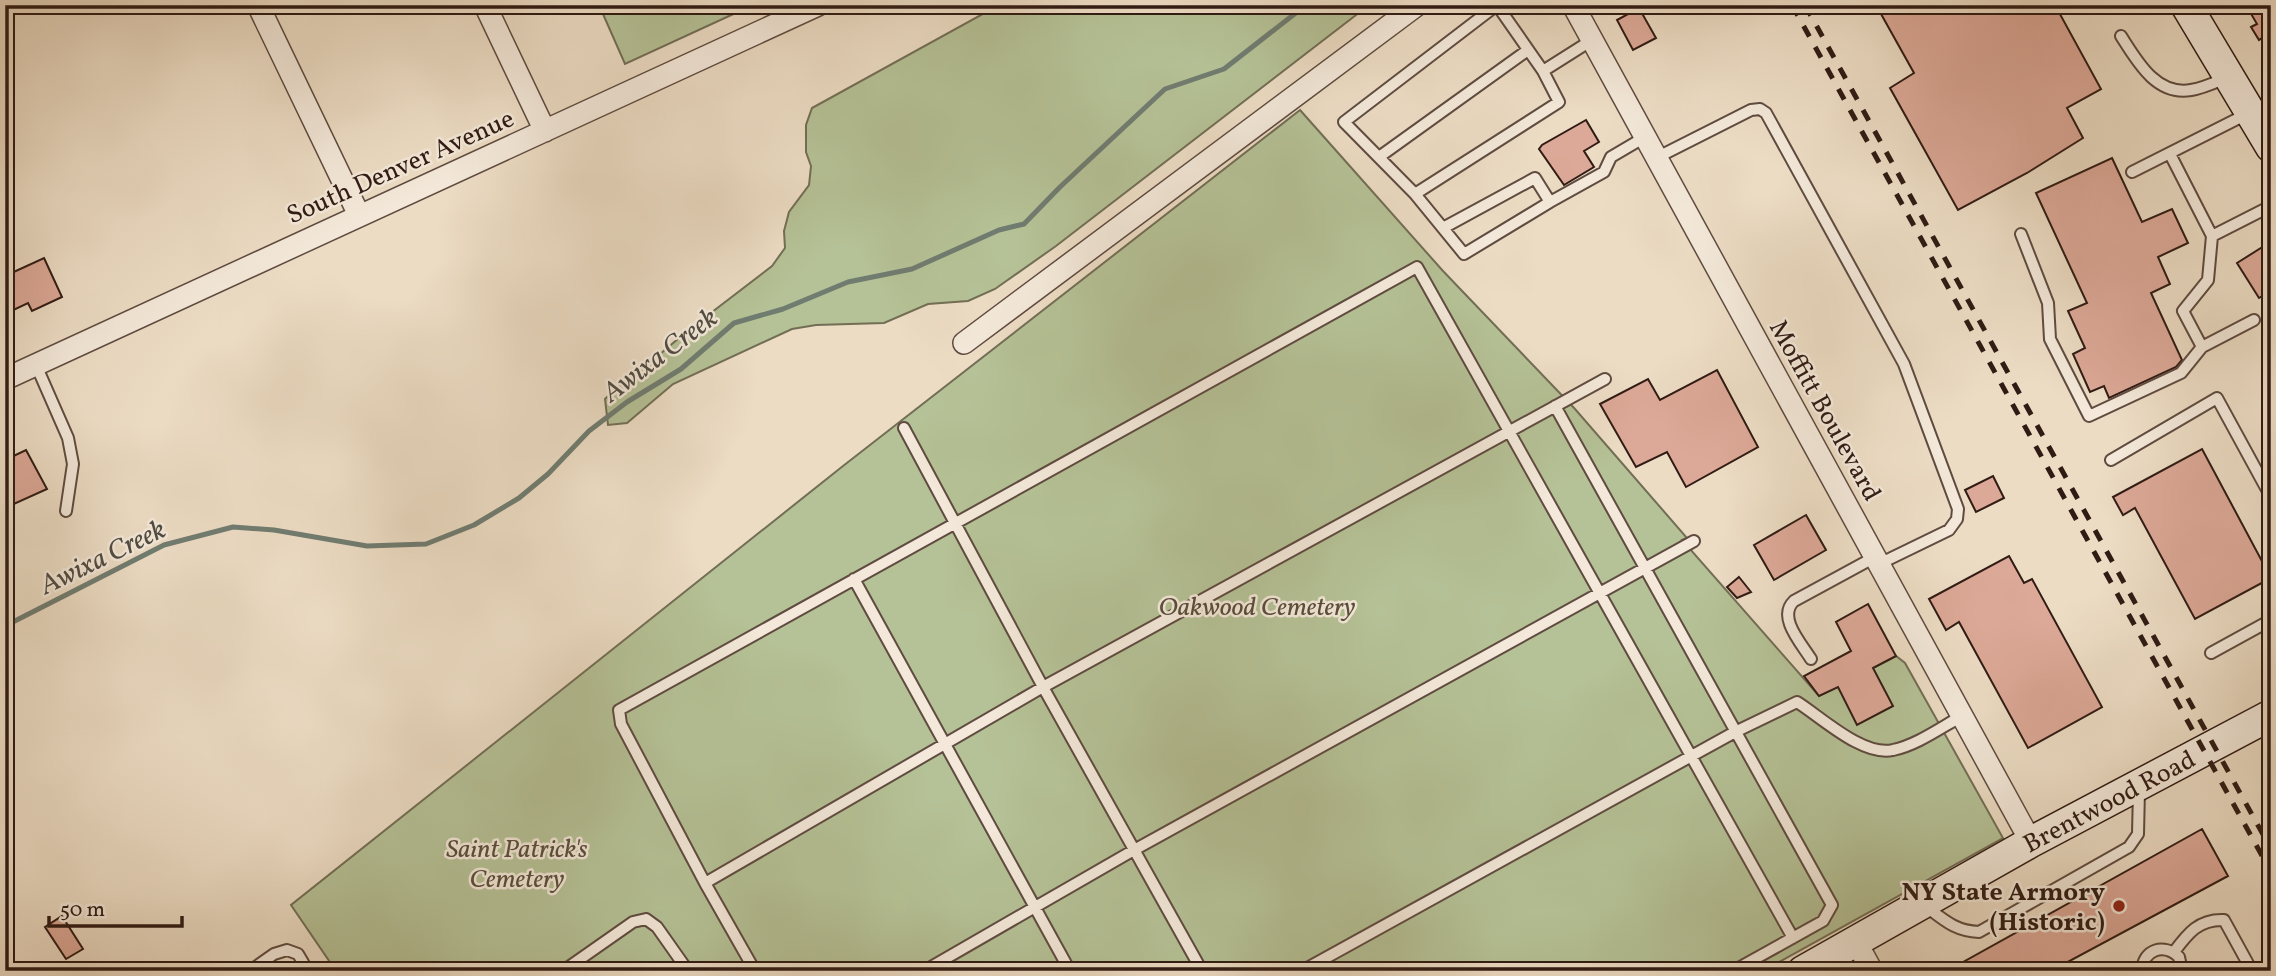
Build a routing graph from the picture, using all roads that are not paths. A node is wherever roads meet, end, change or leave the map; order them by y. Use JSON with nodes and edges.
{"nodes":[{"id":1,"x":258,"y":5,"type":"edge"},
{"id":2,"x":485,"y":5,"type":"edge"},
{"id":3,"x":818,"y":5,"type":"edge"},
{"id":4,"x":1417,"y":5,"type":"edge"},
{"id":5,"x":1573,"y":5,"type":"edge"},
{"id":6,"x":2186,"y":5,"type":"edge"},
{"id":7,"x":2121,"y":36,"type":"dead end"},
{"id":8,"x":1592,"y":40,"type":"junction"},
{"id":9,"x":1528,"y":50,"type":"junction"},
{"id":10,"x":1542,"y":71,"type":"junction"},
{"id":11,"x":2228,"y":77,"type":"junction"},
{"id":12,"x":2250,"y":113,"type":"junction"},
{"id":13,"x":545,"y":131,"type":"junction"},
{"id":14,"x":1645,"y":137,"type":"junction"},
{"id":15,"x":2271,"y":147,"type":"edge"},
{"id":16,"x":2170,"y":154,"type":"junction"},
{"id":17,"x":1379,"y":157,"type":"junction"},
{"id":18,"x":1656,"y":158,"type":"junction"},
{"id":19,"x":2132,"y":172,"type":"dead end"},
{"id":20,"x":1415,"y":194,"type":"junction"},
{"id":21,"x":1550,"y":202,"type":"junction"},
{"id":22,"x":2271,"y":206,"type":"edge"},
{"id":23,"x":359,"y":215,"type":"junction"},
{"id":24,"x":1443,"y":228,"type":"junction"},
{"id":25,"x":2021,"y":234,"type":"dead end"},
{"id":26,"x":2212,"y":236,"type":"junction"},
{"id":27,"x":2254,"y":320,"type":"dead end"},
{"id":28,"x":964,"y":343,"type":"dead end"},
{"id":29,"x":2202,"y":347,"type":"junction"},
{"id":30,"x":36,"y":365,"type":"junction"},
{"id":31,"x":5,"y":379,"type":"edge"},
{"id":32,"x":1605,"y":379,"type":"dead end"},
{"id":33,"x":1555,"y":406,"type":"junction"},
{"id":34,"x":904,"y":428,"type":"dead end"},
{"id":35,"x":1510,"y":430,"type":"junction"},
{"id":36,"x":2111,"y":460,"type":"dead end"},
{"id":37,"x":2271,"y":497,"type":"edge"},
{"id":38,"x":66,"y":511,"type":"dead end"},
{"id":39,"x":954,"y":522,"type":"junction"},
{"id":40,"x":1694,"y":541,"type":"dead end"},
{"id":41,"x":1877,"y":560,"type":"junction"},
{"id":42,"x":1645,"y":569,"type":"junction"},
{"id":43,"x":854,"y":579,"type":"junction"},
{"id":44,"x":1600,"y":594,"type":"junction"},
{"id":45,"x":2271,"y":620,"type":"edge"},
{"id":46,"x":2211,"y":653,"type":"dead end"},
{"id":47,"x":1811,"y":659,"type":"dead end"},
{"id":48,"x":1043,"y":687,"type":"junction"},
{"id":49,"x":1962,"y":716,"type":"junction"},
{"id":50,"x":2269,"y":721,"type":"edge"},
{"id":51,"x":1735,"y":732,"type":"junction"},
{"id":52,"x":945,"y":744,"type":"junction"},
{"id":53,"x":1691,"y":757,"type":"junction"},
{"id":54,"x":2139,"y":786,"type":"junction"},
{"id":55,"x":2031,"y":842,"type":"junction"},
{"id":56,"x":1134,"y":850,"type":"junction"},
{"id":57,"x":705,"y":883,"type":"junction"},
{"id":58,"x":1922,"y":903,"type":"junction"},
{"id":59,"x":1035,"y":907,"type":"junction"},
{"id":60,"x":1793,"y":938,"type":"junction"},
{"id":61,"x":1855,"y":940,"type":"junction"},
{"id":62,"x":2174,"y":952,"type":"junction"},
{"id":63,"x":250,"y":971,"type":"edge"},
{"id":64,"x":309,"y":971,"type":"edge"},
{"id":65,"x":563,"y":971,"type":"edge"},
{"id":66,"x":688,"y":971,"type":"edge"},
{"id":67,"x":755,"y":971,"type":"edge"},
{"id":68,"x":924,"y":971,"type":"edge"},
{"id":69,"x":1070,"y":971,"type":"edge"},
{"id":70,"x":1202,"y":971,"type":"edge"},
{"id":71,"x":1302,"y":971,"type":"edge"},
{"id":72,"x":1733,"y":971,"type":"edge"},
{"id":73,"x":1803,"y":971,"type":"edge"},
{"id":74,"x":1872,"y":971,"type":"edge"},
{"id":75,"x":2142,"y":971,"type":"edge"},
{"id":76,"x":2182,"y":971,"type":"edge"},
{"id":77,"x":2252,"y":971,"type":"edge"}],
"edges":[{"from":1,"to":23,"type":"street"},
{"from":2,"to":13,"type":"street"},
{"from":3,"to":13,"type":"street","name":"South Denver Avenue"},
{"from":4,"to":28,"type":"street"},
{"from":5,"to":8,"type":"street","name":"Moffitt Boulevard"},
{"from":6,"to":11,"type":"street"},
{"from":7,"to":11,"type":"lane"},
{"from":8,"to":10,"type":"lane"},
{"from":8,"to":14,"type":"street","name":"Moffitt Boulevard"},
{"from":9,"to":10,"type":"lane"},
{"from":9,"to":17,"type":"lane"},
{"from":9,"to":17,"type":"lane"},
{"from":10,"to":20,"type":"lane"},
{"from":11,"to":12,"type":"street"},
{"from":12,"to":15,"type":"street"},
{"from":12,"to":16,"type":"lane"},
{"from":13,"to":23,"type":"street","name":"South Denver Avenue"},
{"from":14,"to":18,"type":"street","name":"Moffitt Boulevard"},
{"from":14,"to":21,"type":"lane"},
{"from":16,"to":19,"type":"lane"},
{"from":16,"to":26,"type":"lane"},
{"from":17,"to":20,"type":"lane"},
{"from":18,"to":41,"type":"street","name":"Moffitt Boulevard"},
{"from":18,"to":41,"type":"lane"},
{"from":20,"to":24,"type":"lane"},
{"from":21,"to":24,"type":"lane"},
{"from":21,"to":24,"type":"lane"},
{"from":22,"to":26,"type":"lane"},
{"from":23,"to":30,"type":"street","name":"South Denver Avenue"},
{"from":25,"to":29,"type":"lane"},
{"from":26,"to":29,"type":"lane"},
{"from":27,"to":29,"type":"lane"},
{"from":30,"to":31,"type":"street","name":"South Denver Avenue"},
{"from":30,"to":38,"type":"lane"},
{"from":32,"to":33,"type":"lane"},
{"from":33,"to":35,"type":"lane"},
{"from":33,"to":42,"type":"lane"},
{"from":34,"to":39,"type":"lane"},
{"from":35,"to":39,"type":"lane"},
{"from":35,"to":44,"type":"lane"},
{"from":35,"to":48,"type":"lane"},
{"from":36,"to":37,"type":"lane"},
{"from":39,"to":43,"type":"lane"},
{"from":39,"to":48,"type":"lane"},
{"from":40,"to":42,"type":"lane"},
{"from":41,"to":47,"type":"lane"},
{"from":41,"to":49,"type":"street","name":"Moffitt Boulevard"},
{"from":42,"to":44,"type":"lane"},
{"from":42,"to":51,"type":"lane"},
{"from":43,"to":52,"type":"lane"},
{"from":43,"to":57,"type":"lane"},
{"from":44,"to":53,"type":"lane"},
{"from":44,"to":56,"type":"lane"},
{"from":45,"to":46,"type":"lane"},
{"from":48,"to":52,"type":"lane"},
{"from":48,"to":56,"type":"lane"},
{"from":49,"to":51,"type":"lane"},
{"from":49,"to":55,"type":"street","name":"Moffitt Boulevard"},
{"from":50,"to":54,"type":"street","name":"Brentwood Road"},
{"from":51,"to":53,"type":"lane"},
{"from":51,"to":60,"type":"lane"},
{"from":52,"to":57,"type":"lane"},
{"from":52,"to":59,"type":"lane"},
{"from":53,"to":60,"type":"lane"},
{"from":53,"to":71,"type":"lane"},
{"from":54,"to":55,"type":"street","name":"Brentwood Road"},
{"from":54,"to":58,"type":"lane"},
{"from":55,"to":58,"type":"street","name":"Brentwood Road"},
{"from":56,"to":59,"type":"lane"},
{"from":56,"to":70,"type":"lane"},
{"from":57,"to":67,"type":"lane"},
{"from":58,"to":61,"type":"street","name":"Brentwood Road"},
{"from":59,"to":68,"type":"lane"},
{"from":59,"to":69,"type":"lane"},
{"from":60,"to":72,"type":"lane"},
{"from":61,"to":73,"type":"street","name":"Brentwood Road"},
{"from":61,"to":74,"type":"street"},
{"from":62,"to":75,"type":"lane"},
{"from":62,"to":76,"type":"lane"},
{"from":62,"to":77,"type":"lane"},
{"from":63,"to":64,"type":"lane"},
{"from":65,"to":66,"type":"lane"}]}
